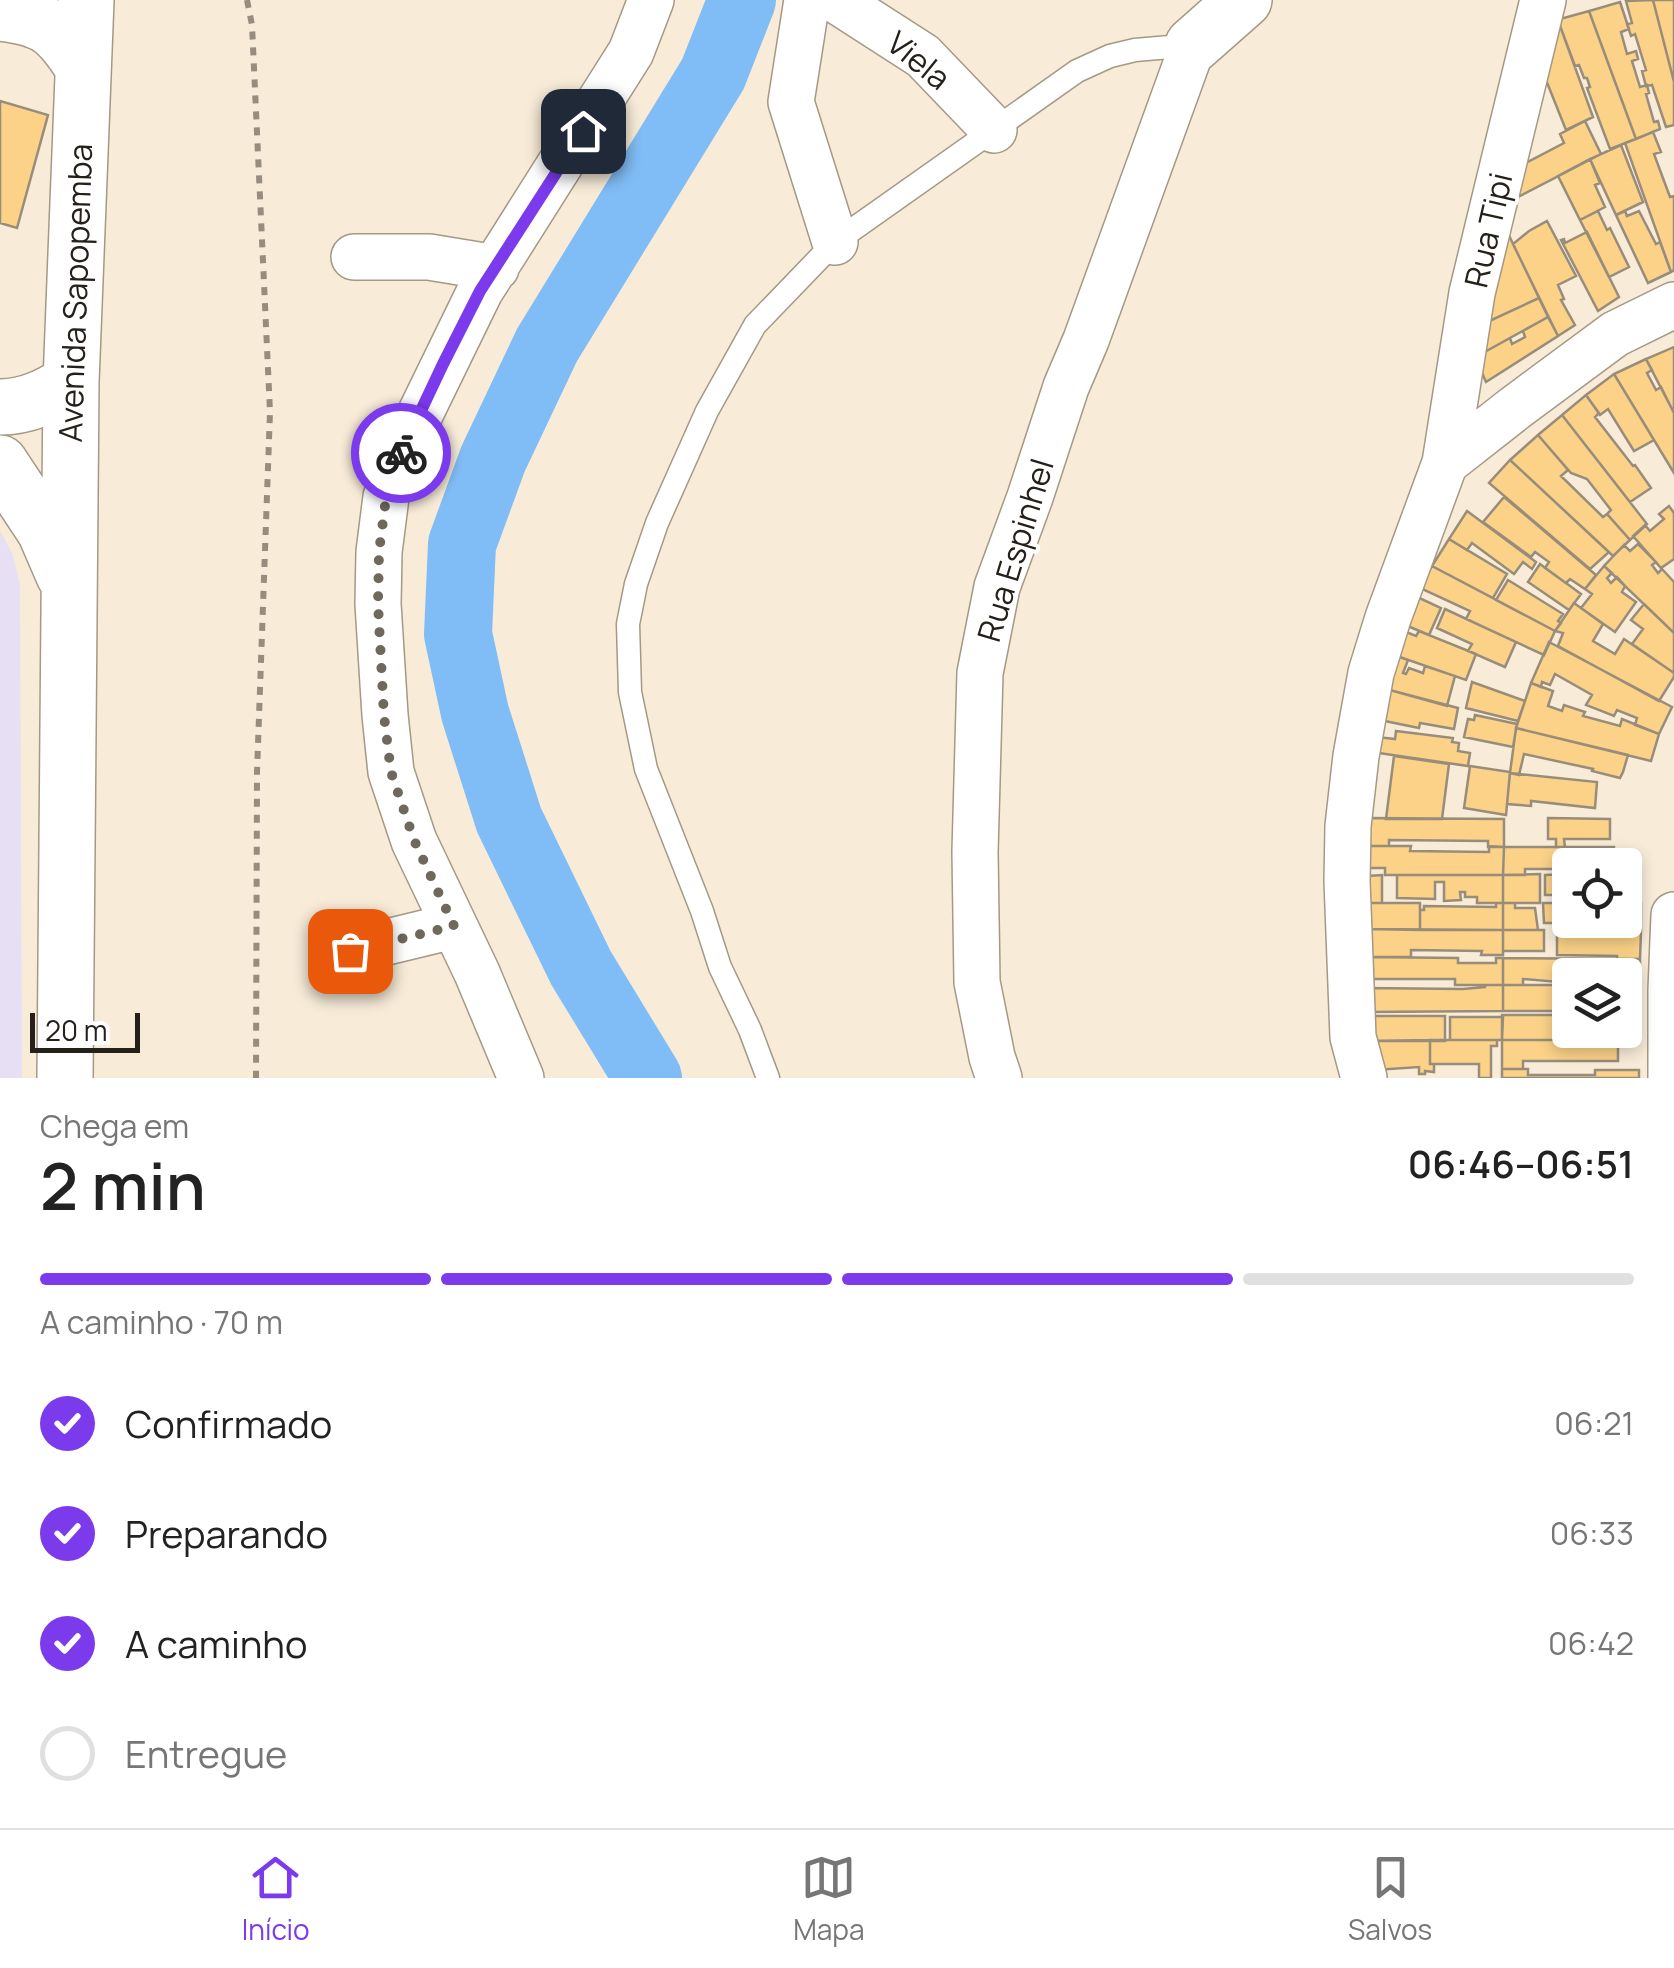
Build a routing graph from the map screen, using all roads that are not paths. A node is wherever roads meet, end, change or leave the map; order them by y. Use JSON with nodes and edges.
{"nodes":[{"id":1,"x":86,"y":0,"type":"edge"},
{"id":2,"x":651,"y":0,"type":"edge"},
{"id":3,"x":807,"y":0,"type":"edge"},
{"id":4,"x":836,"y":0,"type":"edge"},
{"id":5,"x":1244,"y":0,"type":"edge"},
{"id":6,"x":1544,"y":0,"type":"edge"},
{"id":7,"x":0,"y":12,"type":"edge"},
{"id":8,"x":1193,"y":45,"type":"junction"},
{"id":9,"x":82,"y":66,"type":"junction"},
{"id":10,"x":994,"y":130,"type":"junction"},
{"id":11,"x":835,"y":242,"type":"junction"},
{"id":12,"x":354,"y":257,"type":"dead end"},
{"id":13,"x":496,"y":268,"type":"junction"},
{"id":14,"x":1674,"y":305,"type":"edge"},
{"id":15,"x":71,"y":382,"type":"junction"},
{"id":16,"x":0,"y":407,"type":"edge"},
{"id":17,"x":0,"y":463,"type":"edge"},
{"id":18,"x":1445,"y":463,"type":"junction"},
{"id":19,"x":68,"y":587,"type":"junction"},
{"id":20,"x":454,"y":926,"type":"junction"},
{"id":21,"x":1673,"y":929,"type":"edge"},
{"id":22,"x":350,"y":951,"type":"dead end"},
{"id":23,"x":65,"y":1078,"type":"edge"},
{"id":24,"x":521,"y":1078,"type":"edge"},
{"id":25,"x":768,"y":1078,"type":"edge"},
{"id":26,"x":998,"y":1078,"type":"edge"},
{"id":27,"x":1364,"y":1078,"type":"edge"},
{"id":28,"x":1671,"y":1078,"type":"edge"}],
"edges":[{"from":1,"to":9,"type":"main road","name":"Avenida Sapopemba"},
{"from":2,"to":13,"type":"street"},
{"from":3,"to":11,"type":"street"},
{"from":4,"to":10,"type":"street","name":"Viela"},
{"from":5,"to":8,"type":"main road"},
{"from":6,"to":18,"type":"street","name":"Rua Tipi"},
{"from":7,"to":9,"type":"main road"},
{"from":8,"to":10,"type":"lane"},
{"from":8,"to":26,"type":"street","name":"Rua Espinhel"},
{"from":9,"to":15,"type":"main road","name":"Avenida Sapopemba"},
{"from":10,"to":11,"type":"lane"},
{"from":11,"to":25,"type":"lane"},
{"from":12,"to":13,"type":"street"},
{"from":13,"to":20,"type":"street"},
{"from":14,"to":18,"type":"street"},
{"from":15,"to":16,"type":"main road"},
{"from":15,"to":19,"type":"main road","name":"Avenida Sapopemba"},
{"from":17,"to":19,"type":"main road","name":"Avenida Sapopemba"},
{"from":18,"to":27,"type":"street","name":"Rua Tipi"},
{"from":19,"to":23,"type":"main road","name":"Avenida Sapopemba"},
{"from":20,"to":22,"type":"street"},
{"from":20,"to":24,"type":"street"},
{"from":21,"to":28,"type":"street"}]}
